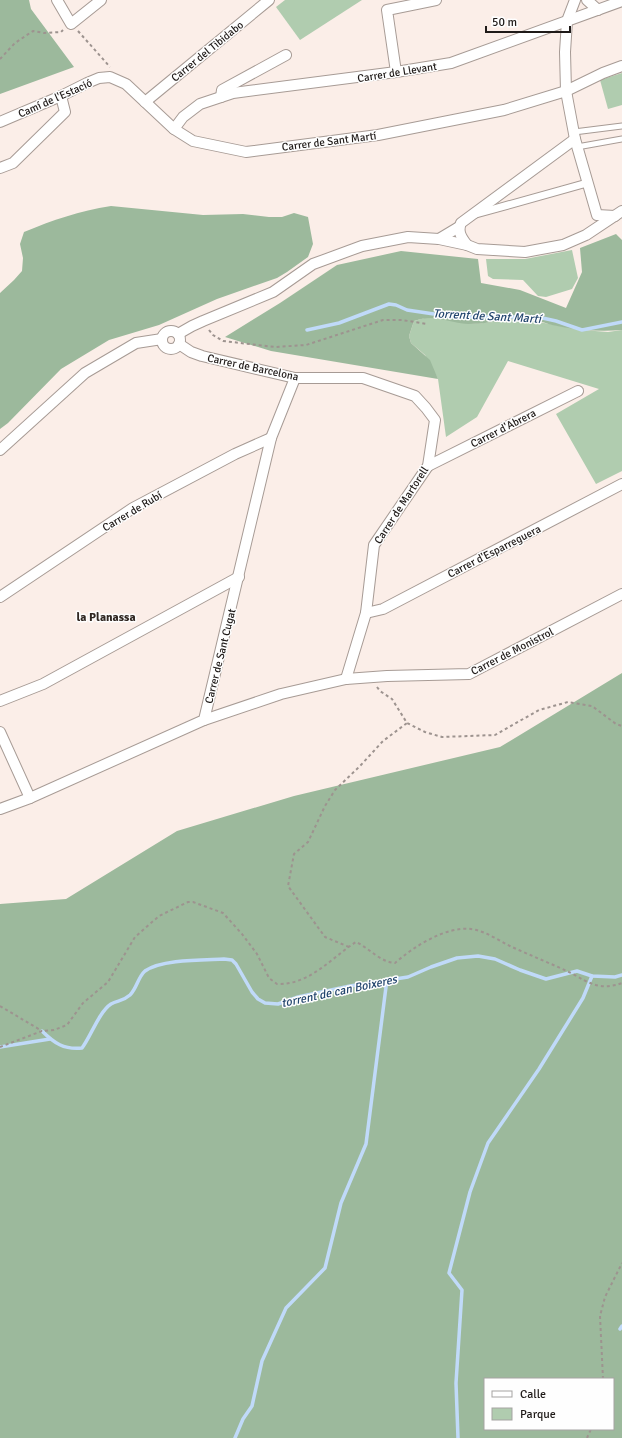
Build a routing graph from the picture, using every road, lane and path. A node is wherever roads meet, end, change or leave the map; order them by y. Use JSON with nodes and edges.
{"nodes":[{"id":1,"x":57,"y":0,"type":"edge"},
{"id":2,"x":101,"y":0,"type":"edge"},
{"id":3,"x":269,"y":0,"type":"edge"},
{"id":4,"x":436,"y":0,"type":"edge"},
{"id":5,"x":575,"y":0,"type":"edge"},
{"id":6,"x":587,"y":0,"type":"edge"},
{"id":7,"x":622,"y":1,"type":"edge"},
{"id":8,"x":598,"y":10,"type":"junction"},
{"id":9,"x":567,"y":21,"type":"junction"},
{"id":10,"x":71,"y":24,"type":"junction"},
{"id":11,"x":286,"y":55,"type":"dead end"},
{"id":12,"x":0,"y":59,"type":"edge"},
{"id":13,"x":622,"y":66,"type":"edge"},
{"id":14,"x":396,"y":72,"type":"junction"},
{"id":15,"x":110,"y":77,"type":"junction"},
{"id":16,"x":566,"y":91,"type":"junction"},
{"id":17,"x":61,"y":96,"type":"junction"},
{"id":18,"x":221,"y":97,"type":"junction"},
{"id":19,"x":145,"y":102,"type":"junction"},
{"id":20,"x":0,"y":122,"type":"edge"},
{"id":21,"x":622,"y":126,"type":"edge"},
{"id":22,"x":174,"y":129,"type":"junction"},
{"id":23,"x":622,"y":139,"type":"edge"},
{"id":24,"x":575,"y":140,"type":"junction"},
{"id":25,"x":0,"y":168,"type":"edge"},
{"id":26,"x":587,"y":183,"type":"junction"},
{"id":27,"x":619,"y":213,"type":"edge"},
{"id":28,"x":597,"y":215,"type":"junction"},
{"id":29,"x":470,"y":216,"type":"junction"},
{"id":30,"x":459,"y":227,"type":"junction"},
{"id":31,"x":598,"y":228,"type":"junction"},
{"id":32,"x":439,"y":240,"type":"junction"},
{"id":33,"x":467,"y":245,"type":"junction"},
{"id":34,"x":203,"y":321,"type":"junction"},
{"id":35,"x":427,"y":324,"type":"dead end"},
{"id":36,"x":162,"y":339,"type":"junction"},
{"id":37,"x":179,"y":339,"type":"junction"},
{"id":38,"x":295,"y":378,"type":"junction"},
{"id":39,"x":578,"y":390,"type":"dead end"},
{"id":40,"x":435,"y":420,"type":"joint"},
{"id":41,"x":271,"y":438,"type":"junction"},
{"id":42,"x":0,"y":450,"type":"edge"},
{"id":43,"x":428,"y":466,"type":"junction"},
{"id":44,"x":622,"y":484,"type":"edge"},
{"id":45,"x":239,"y":577,"type":"junction"},
{"id":46,"x":622,"y":594,"type":"edge"},
{"id":47,"x":0,"y":597,"type":"edge"},
{"id":48,"x":366,"y":613,"type":"junction"},
{"id":49,"x":371,"y":677,"type":"junction"},
{"id":50,"x":346,"y":679,"type":"junction"},
{"id":51,"x":0,"y":701,"type":"edge"},
{"id":52,"x":204,"y":720,"type":"junction"},
{"id":53,"x":407,"y":723,"type":"junction"},
{"id":54,"x":622,"y":726,"type":"edge"},
{"id":55,"x":0,"y":732,"type":"edge"},
{"id":56,"x":30,"y":798,"type":"junction"},
{"id":57,"x":0,"y":809,"type":"edge"},
{"id":58,"x":349,"y":947,"type":"junction"},
{"id":59,"x":622,"y":983,"type":"edge"},
{"id":60,"x":0,"y":1006,"type":"edge"},
{"id":61,"x":42,"y":1031,"type":"junction"},
{"id":62,"x":0,"y":1047,"type":"edge"},
{"id":63,"x":622,"y":1263,"type":"edge"},
{"id":64,"x":603,"y":1378,"type":"edge"}],
"edges":[{"from":1,"to":10,"type":"street"},
{"from":2,"to":10,"type":"street"},
{"from":3,"to":19,"type":"street","name":"Carrer del Tibidabo"},
{"from":4,"to":14,"type":"street"},
{"from":5,"to":9,"type":"street"},
{"from":6,"to":8,"type":"street"},
{"from":7,"to":8,"type":"street","name":"Carrer de Llevant"},
{"from":8,"to":9,"type":"street","name":"Carrer de Llevant"},
{"from":9,"to":14,"type":"street","name":"Carrer de Llevant"},
{"from":9,"to":16,"type":"street"},
{"from":10,"to":12,"type":"path"},
{"from":10,"to":15,"type":"path"},
{"from":11,"to":18,"type":"street"},
{"from":13,"to":16,"type":"street","name":"Carrer de Sant Martí"},
{"from":14,"to":18,"type":"street","name":"Carrer de Llevant"},
{"from":15,"to":17,"type":"street","name":"Camí de l'Estació"},
{"from":15,"to":19,"type":"street","name":"Carrer de Sant Martí"},
{"from":16,"to":22,"type":"street","name":"Carrer de Sant Martí"},
{"from":16,"to":24,"type":"street"},
{"from":17,"to":20,"type":"street","name":"Camí de l'Estació"},
{"from":17,"to":25,"type":"street"},
{"from":18,"to":22,"type":"street","name":"Carrer de Llevant"},
{"from":19,"to":22,"type":"street","name":"Carrer de Sant Martí"},
{"from":21,"to":24,"type":"lane"},
{"from":23,"to":24,"type":"lane"},
{"from":24,"to":26,"type":"street"},
{"from":24,"to":29,"type":"street"},
{"from":26,"to":28,"type":"street"},
{"from":26,"to":29,"type":"street"},
{"from":27,"to":28,"type":"street"},
{"from":27,"to":31,"type":"street"},
{"from":28,"to":31,"type":"street"},
{"from":29,"to":30,"type":"street"},
{"from":30,"to":32,"type":"street"},
{"from":30,"to":33,"type":"street"},
{"from":31,"to":33,"type":"street"},
{"from":32,"to":33,"type":"street"},
{"from":32,"to":34,"type":"street"},
{"from":34,"to":35,"type":"path"},
{"from":34,"to":37,"type":"street"},
{"from":36,"to":37,"type":"street"},
{"from":36,"to":37,"type":"street"},
{"from":36,"to":42,"type":"street"},
{"from":37,"to":38,"type":"street","name":"Carrer de Barcelona"},
{"from":38,"to":40,"type":"street","name":"Carrer de Barcelona"},
{"from":38,"to":41,"type":"street","name":"Carrer de Sant Cugat"},
{"from":39,"to":43,"type":"street","name":"Carrer d'Abrera"},
{"from":40,"to":43,"type":"street","name":"Carrer de Martorell"},
{"from":41,"to":45,"type":"street","name":"Carrer de Sant Cugat"},
{"from":41,"to":47,"type":"street","name":"Carrer de Rubí"},
{"from":43,"to":48,"type":"street","name":"Carrer de Martorell"},
{"from":44,"to":48,"type":"street","name":"Carrer d'Esparreguera"},
{"from":45,"to":51,"type":"street"},
{"from":45,"to":52,"type":"street","name":"Carrer de Sant Cugat"},
{"from":46,"to":49,"type":"street","name":"Carrer de Monistrol"},
{"from":48,"to":50,"type":"street","name":"Carrer de Martorell"},
{"from":49,"to":50,"type":"street","name":"Carrer de Monistrol"},
{"from":49,"to":53,"type":"path"},
{"from":50,"to":52,"type":"street"},
{"from":52,"to":56,"type":"street"},
{"from":53,"to":54,"type":"path"},
{"from":53,"to":58,"type":"path"},
{"from":55,"to":56,"type":"street"},
{"from":56,"to":57,"type":"street"},
{"from":58,"to":59,"type":"path"},
{"from":58,"to":61,"type":"path"},
{"from":60,"to":61,"type":"path"},
{"from":61,"to":62,"type":"path"},
{"from":63,"to":64,"type":"path"}]}
